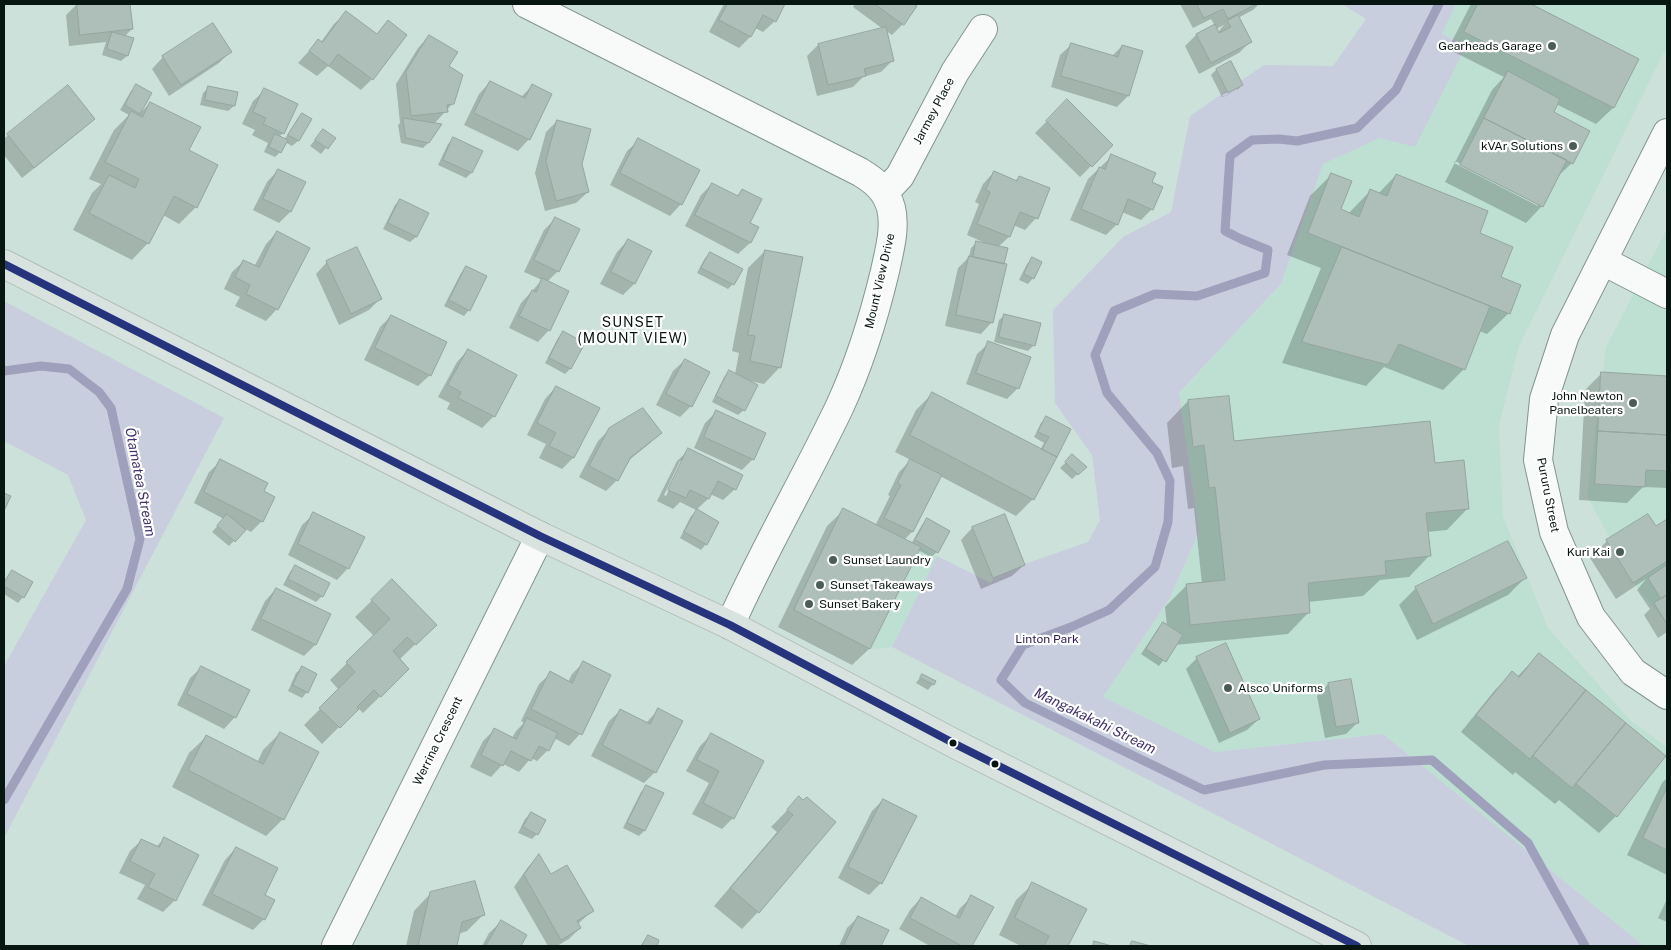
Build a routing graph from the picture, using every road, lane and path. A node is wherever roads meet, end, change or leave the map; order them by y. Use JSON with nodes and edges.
{"nodes":[{"id":1,"x":527,"y":4,"type":"edge"},
{"id":2,"x":983,"y":29,"type":"dead end"},
{"id":3,"x":1667,"y":133,"type":"edge"},
{"id":4,"x":885,"y":192,"type":"junction"},
{"id":5,"x":1603,"y":261,"type":"junction"},
{"id":6,"x":4,"y":264,"type":"edge"},
{"id":7,"x":1667,"y":294,"type":"edge"},
{"id":8,"x":540,"y":536,"type":"junction"},
{"id":9,"x":730,"y":625,"type":"junction"},
{"id":10,"x":1667,"y":695,"type":"edge"},
{"id":11,"x":336,"y":946,"type":"edge"},
{"id":12,"x":1357,"y":946,"type":"edge"}],
"edges":[{"from":1,"to":4,"type":"street"},
{"from":2,"to":4,"type":"street","name":"Jarmey Place"},
{"from":3,"to":5,"type":"street","name":"Pururu Street"},
{"from":4,"to":9,"type":"street","name":"Mount View Drive"},
{"from":5,"to":7,"type":"street"},
{"from":5,"to":10,"type":"street","name":"Pururu Street"},
{"from":6,"to":8,"type":"main road"},
{"from":8,"to":9,"type":"main road"},
{"from":8,"to":11,"type":"street","name":"Werrina Crescent"},
{"from":9,"to":12,"type":"main road"}]}
